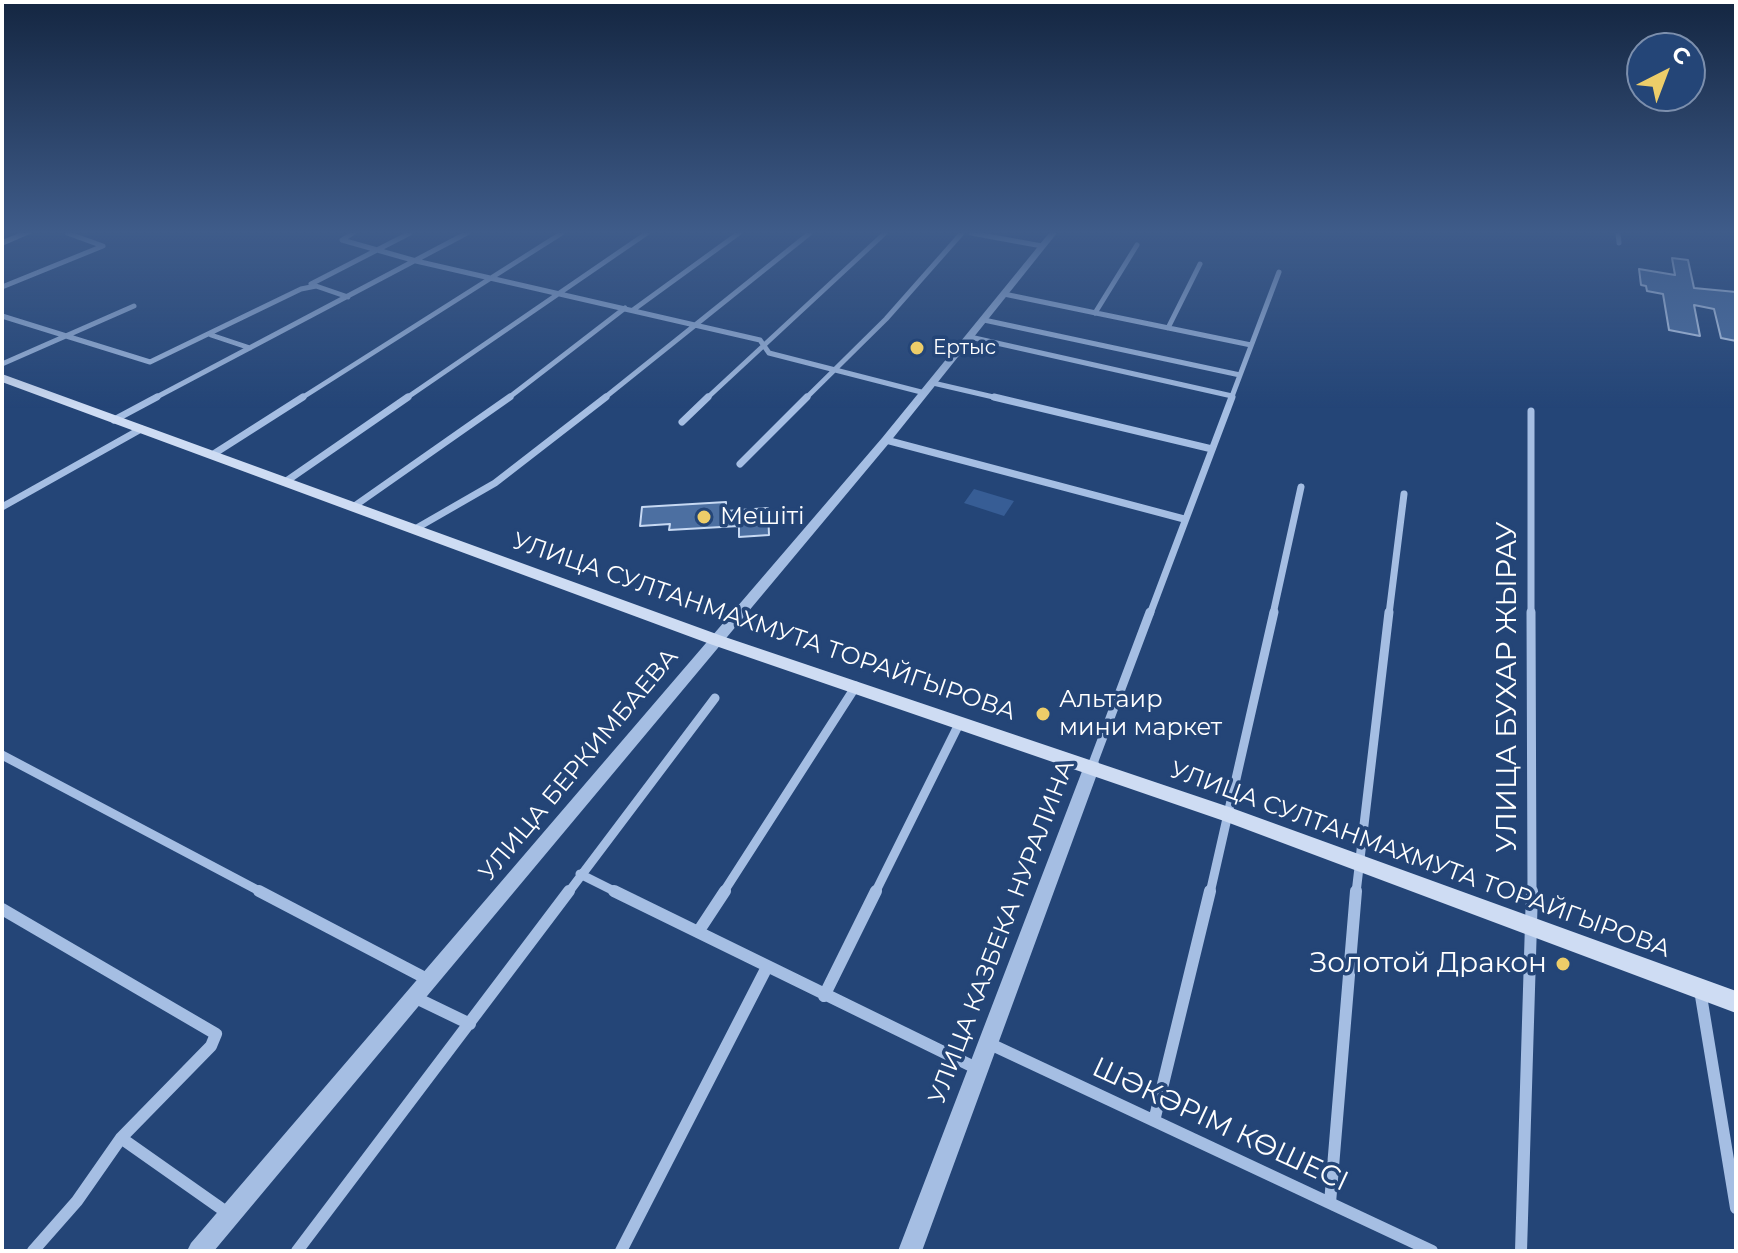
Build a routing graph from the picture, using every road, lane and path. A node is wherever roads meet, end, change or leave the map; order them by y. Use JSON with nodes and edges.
{"nodes":[{"id":1,"x":296,"y":291,"type":"edge"},
{"id":2,"x":332,"y":291,"type":"edge"},
{"id":3,"x":358,"y":291,"type":"edge"},
{"id":4,"x":470,"y":291,"type":"edge"},
{"id":5,"x":552,"y":291,"type":"edge"},
{"id":6,"x":654,"y":291,"type":"edge"},
{"id":7,"x":740,"y":291,"type":"edge"},
{"id":8,"x":823,"y":291,"type":"edge"},
{"id":9,"x":910,"y":291,"type":"edge"},
{"id":10,"x":1006,"y":291,"type":"edge"},
{"id":11,"x":1108,"y":291,"type":"edge"},
{"id":12,"x":1186,"y":291,"type":"edge"},
{"id":13,"x":1272,"y":291,"type":"edge"},
{"id":14,"x":559,"y":293,"type":"junction"},
{"id":15,"x":1004,"y":294,"type":"junction"},
{"id":16,"x":348,"y":297,"type":"junction"},
{"id":17,"x":134,"y":306,"type":"dead end"},
{"id":18,"x":629,"y":309,"type":"junction"},
{"id":19,"x":1095,"y":313,"type":"junction"},
{"id":20,"x":2,"y":316,"type":"edge"},
{"id":21,"x":984,"y":320,"type":"junction"},
{"id":22,"x":698,"y":326,"type":"junction"},
{"id":23,"x":1168,"y":328,"type":"junction"},
{"id":24,"x":211,"y":335,"type":"junction"},
{"id":25,"x":63,"y":337,"type":"junction"},
{"id":26,"x":970,"y":337,"type":"junction"},
{"id":27,"x":1251,"y":345,"type":"junction"},
{"id":28,"x":250,"y":348,"type":"junction"},
{"id":29,"x":764,"y":348,"type":"junction"},
{"id":30,"x":2,"y":364,"type":"edge"},
{"id":31,"x":835,"y":369,"type":"junction"},
{"id":32,"x":1240,"y":375,"type":"junction"},
{"id":33,"x":2,"y":378,"type":"edge"},
{"id":34,"x":933,"y":383,"type":"junction"},
{"id":35,"x":925,"y":393,"type":"junction"},
{"id":36,"x":1232,"y":396,"type":"junction"},
{"id":37,"x":1531,"y":411,"type":"dead end"},
{"id":38,"x":114,"y":420,"type":"junction"},
{"id":39,"x":682,"y":422,"type":"dead end"},
{"id":40,"x":141,"y":429,"type":"junction"},
{"id":41,"x":886,"y":440,"type":"junction"},
{"id":42,"x":1212,"y":449,"type":"junction"},
{"id":43,"x":212,"y":455,"type":"junction"},
{"id":44,"x":740,"y":464,"type":"dead end"},
{"id":45,"x":285,"y":482,"type":"junction"},
{"id":46,"x":1301,"y":487,"type":"dead end"},
{"id":47,"x":1404,"y":494,"type":"dead end"},
{"id":48,"x":2,"y":507,"type":"edge"},
{"id":49,"x":353,"y":507,"type":"junction"},
{"id":50,"x":1184,"y":519,"type":"junction"},
{"id":51,"x":415,"y":529,"type":"junction"},
{"id":52,"x":716,"y":640,"type":"junction"},
{"id":53,"x":856,"y":686,"type":"junction"},
{"id":54,"x":715,"y":698,"type":"dead end"},
{"id":55,"x":961,"y":721,"type":"junction"},
{"id":56,"x":2,"y":755,"type":"edge"},
{"id":57,"x":1092,"y":766,"type":"junction"},
{"id":58,"x":1229,"y":815,"type":"junction"},
{"id":59,"x":1358,"y":863,"type":"junction"},
{"id":60,"x":580,"y":874,"type":"junction"},
{"id":61,"x":2,"y":909,"type":"edge"},
{"id":62,"x":1532,"y":926,"type":"junction"},
{"id":63,"x":698,"y":932,"type":"junction"},
{"id":64,"x":767,"y":967,"type":"junction"},
{"id":65,"x":428,"y":980,"type":"junction"},
{"id":66,"x":1700,"y":989,"type":"junction"},
{"id":67,"x":824,"y":996,"type":"junction"},
{"id":68,"x":413,"y":997,"type":"junction"},
{"id":69,"x":1736,"y":1002,"type":"edge"},
{"id":70,"x":470,"y":1024,"type":"junction"},
{"id":71,"x":987,"y":1043,"type":"junction"},
{"id":72,"x":978,"y":1069,"type":"junction"},
{"id":73,"x":1154,"y":1121,"type":"junction"},
{"id":74,"x":121,"y":1138,"type":"junction"},
{"id":75,"x":1330,"y":1203,"type":"junction"},
{"id":76,"x":1736,"y":1208,"type":"edge"},
{"id":77,"x":230,"y":1214,"type":"junction"},
{"id":78,"x":33,"y":1251,"type":"edge"},
{"id":79,"x":199,"y":1251,"type":"edge"},
{"id":80,"x":297,"y":1251,"type":"edge"},
{"id":81,"x":621,"y":1251,"type":"edge"},
{"id":82,"x":910,"y":1251,"type":"edge"},
{"id":83,"x":1432,"y":1251,"type":"edge"},
{"id":84,"x":1521,"y":1251,"type":"edge"}],
"edges":[{"from":1,"to":24,"type":"street"},
{"from":2,"to":16,"type":"street"},
{"from":3,"to":16,"type":"street"},
{"from":4,"to":43,"type":"street"},
{"from":5,"to":14,"type":"street"},
{"from":6,"to":18,"type":"street"},
{"from":7,"to":22,"type":"street"},
{"from":8,"to":29,"type":"street"},
{"from":9,"to":31,"type":"street"},
{"from":10,"to":15,"type":"street","name":"УЛИЦА БЕРКИМБАЕВА"},
{"from":11,"to":19,"type":"street"},
{"from":12,"to":23,"type":"street"},
{"from":13,"to":27,"type":"street","name":"УЛИЦА КАЗБЕКА НУРАЛИНА"},
{"from":14,"to":18,"type":"street"},
{"from":14,"to":45,"type":"street"},
{"from":15,"to":19,"type":"street"},
{"from":15,"to":21,"type":"street","name":"УЛИЦА БЕРКИМБАЕВА"},
{"from":16,"to":28,"type":"street"},
{"from":17,"to":25,"type":"street"},
{"from":18,"to":22,"type":"street"},
{"from":18,"to":49,"type":"street"},
{"from":19,"to":23,"type":"street"},
{"from":20,"to":25,"type":"street"},
{"from":21,"to":26,"type":"street","name":"УЛИЦА БЕРКИМБАЕВА"},
{"from":21,"to":32,"type":"street"},
{"from":22,"to":29,"type":"street"},
{"from":22,"to":51,"type":"street"},
{"from":23,"to":27,"type":"street"},
{"from":24,"to":25,"type":"street"},
{"from":24,"to":28,"type":"street"},
{"from":25,"to":30,"type":"street"},
{"from":26,"to":34,"type":"street","name":"УЛИЦА БЕРКИМБАЕВА"},
{"from":26,"to":36,"type":"street"},
{"from":27,"to":32,"type":"street","name":"УЛИЦА КАЗБЕКА НУРАЛИНА"},
{"from":28,"to":38,"type":"street"},
{"from":29,"to":31,"type":"street"},
{"from":29,"to":39,"type":"street"},
{"from":31,"to":35,"type":"street"},
{"from":31,"to":44,"type":"street"},
{"from":32,"to":36,"type":"street","name":"УЛИЦА КАЗБЕКА НУРАЛИНА"},
{"from":33,"to":38,"type":"main road","name":"УЛИЦА СУЛТАНМАХМУТА ТОРАЙГЫРОВА"},
{"from":34,"to":35,"type":"street","name":"УЛИЦА БЕРКИМБАЕВА"},
{"from":34,"to":42,"type":"street"},
{"from":35,"to":41,"type":"street","name":"УЛИЦА БЕРКИМБАЕВА"},
{"from":36,"to":42,"type":"street","name":"УЛИЦА КАЗБЕКА НУРАЛИНА"},
{"from":37,"to":62,"type":"street","name":"УЛИЦА БУХАР ЖЫРАУ"},
{"from":38,"to":40,"type":"main road","name":"УЛИЦА СУЛТАНМАХМУТА ТОРАЙГЫРОВА"},
{"from":40,"to":43,"type":"main road","name":"УЛИЦА СУЛТАНМАХМУТА ТОРАЙГЫРОВА"},
{"from":40,"to":48,"type":"street"},
{"from":41,"to":50,"type":"street"},
{"from":41,"to":52,"type":"street","name":"УЛИЦА БЕРКИМБАЕВА"},
{"from":42,"to":50,"type":"street","name":"УЛИЦА КАЗБЕКА НУРАЛИНА"},
{"from":43,"to":45,"type":"main road","name":"УЛИЦА СУЛТАНМАХМУТА ТОРАЙГЫРОВА"},
{"from":45,"to":49,"type":"main road","name":"УЛИЦА СУЛТАНМАХМУТА ТОРАЙГЫРОВА"},
{"from":46,"to":58,"type":"street"},
{"from":47,"to":59,"type":"street"},
{"from":49,"to":51,"type":"main road","name":"УЛИЦА СУЛТАНМАХМУТА ТОРАЙГЫРОВА"},
{"from":50,"to":57,"type":"street","name":"УЛИЦА КАЗБЕКА НУРАЛИНА"},
{"from":51,"to":52,"type":"main road","name":"УЛИЦА СУЛТАНМАХМУТА ТОРАЙГЫРОВА"},
{"from":52,"to":53,"type":"main road","name":"УЛИЦА СУЛТАНМАХМУТА ТОРАЙГЫРОВА"},
{"from":52,"to":65,"type":"street","name":"УЛИЦА БЕРКИМБАЕВА"},
{"from":53,"to":55,"type":"main road","name":"УЛИЦА СУЛТАНМАХМУТА ТОРАЙГЫРОВА"},
{"from":53,"to":63,"type":"street"},
{"from":54,"to":60,"type":"street"},
{"from":55,"to":57,"type":"main road","name":"УЛИЦА СУЛТАНМАХМУТА ТОРАЙГЫРОВА"},
{"from":55,"to":67,"type":"street"},
{"from":56,"to":65,"type":"street"},
{"from":57,"to":58,"type":"main road","name":"УЛИЦА СУЛТАНМАХМУТА ТОРАЙГЫРОВА"},
{"from":57,"to":71,"type":"street","name":"УЛИЦА КАЗБЕКА НУРАЛИНА"},
{"from":58,"to":59,"type":"main road","name":"УЛИЦА СУЛТАНМАХМУТА ТОРАЙГЫРОВА"},
{"from":58,"to":73,"type":"street"},
{"from":59,"to":62,"type":"main road","name":"УЛИЦА СУЛТАНМАХМУТА ТОРАЙГЫРОВА"},
{"from":59,"to":75,"type":"street"},
{"from":60,"to":63,"type":"street"},
{"from":60,"to":70,"type":"street"},
{"from":61,"to":74,"type":"street"},
{"from":62,"to":66,"type":"main road","name":"УЛИЦА СУЛТАНМАХМУТА ТОРАЙГЫРОВА"},
{"from":62,"to":84,"type":"street","name":"УЛИЦА БУХАР ЖЫРАУ"},
{"from":63,"to":64,"type":"street"},
{"from":64,"to":67,"type":"street"},
{"from":64,"to":81,"type":"street"},
{"from":65,"to":68,"type":"street","name":"УЛИЦА БЕРКИМБАЕВА"},
{"from":66,"to":69,"type":"main road","name":"УЛИЦА СУЛТАНМАХМУТА ТОРАЙГЫРОВА"},
{"from":66,"to":76,"type":"street"},
{"from":67,"to":72,"type":"street"},
{"from":68,"to":70,"type":"street"},
{"from":68,"to":77,"type":"street","name":"УЛИЦА БЕРКИМБАЕВА"},
{"from":70,"to":80,"type":"street"},
{"from":71,"to":72,"type":"street","name":"УЛИЦА КАЗБЕКА НУРАЛИНА"},
{"from":71,"to":73,"type":"street","name":"ШӘКӘРІМ КӨШЕСІ"},
{"from":72,"to":82,"type":"street","name":"УЛИЦА КАЗБЕКА НУРАЛИНА"},
{"from":73,"to":75,"type":"street","name":"ШӘКӘРІМ КӨШЕСІ"},
{"from":74,"to":77,"type":"street"},
{"from":74,"to":78,"type":"street"},
{"from":75,"to":83,"type":"street","name":"ШӘКӘРІМ КӨШЕСІ"},
{"from":77,"to":79,"type":"street","name":"УЛИЦА БЕРКИМБАЕВА"}]}
